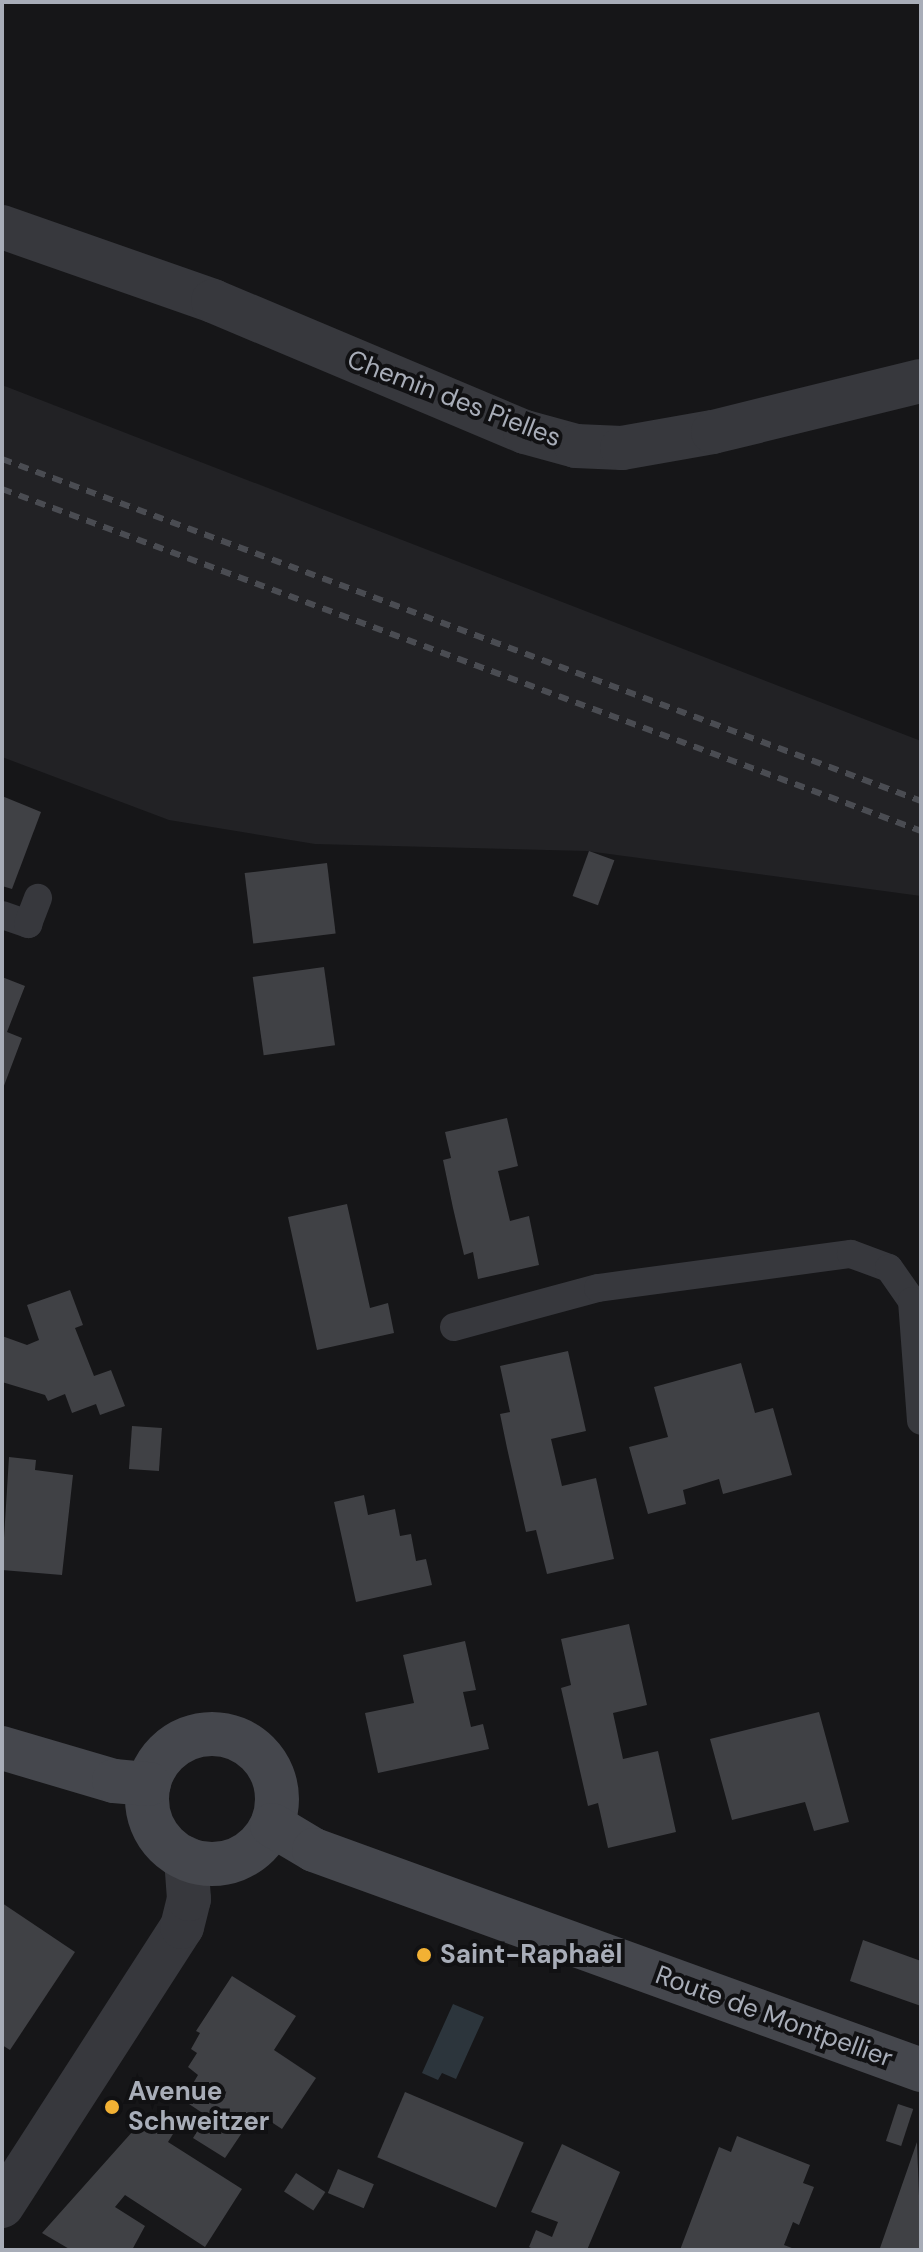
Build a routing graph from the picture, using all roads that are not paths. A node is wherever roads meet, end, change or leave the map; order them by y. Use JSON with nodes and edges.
{"nodes":[{"id":1,"x":2,"y":227,"type":"edge"},
{"id":2,"x":921,"y":381,"type":"edge"},
{"id":3,"x":38,"y":898,"type":"dead end"},
{"id":4,"x":2,"y":915,"type":"edge"},
{"id":5,"x":454,"y":1327,"type":"dead end"},
{"id":6,"x":921,"y":1421,"type":"edge"},
{"id":7,"x":2,"y":1748,"type":"edge"},
{"id":8,"x":149,"y":1784,"type":"junction"},
{"id":9,"x":272,"y":1825,"type":"junction"},
{"id":10,"x":186,"y":1858,"type":"junction"},
{"id":11,"x":921,"y":2070,"type":"edge"},
{"id":12,"x":2,"y":2206,"type":"edge"}],
"edges":[{"from":1,"to":2,"type":"street","name":"Chemin des Pielles"},
{"from":3,"to":4,"type":"lane"},
{"from":5,"to":6,"type":"lane"},
{"from":7,"to":8,"type":"main road"},
{"from":8,"to":9,"type":"main road"},
{"from":8,"to":10,"type":"main road"},
{"from":9,"to":10,"type":"main road"},
{"from":9,"to":11,"type":"main road","name":"Route de Montpellier"},
{"from":10,"to":12,"type":"street"}]}
